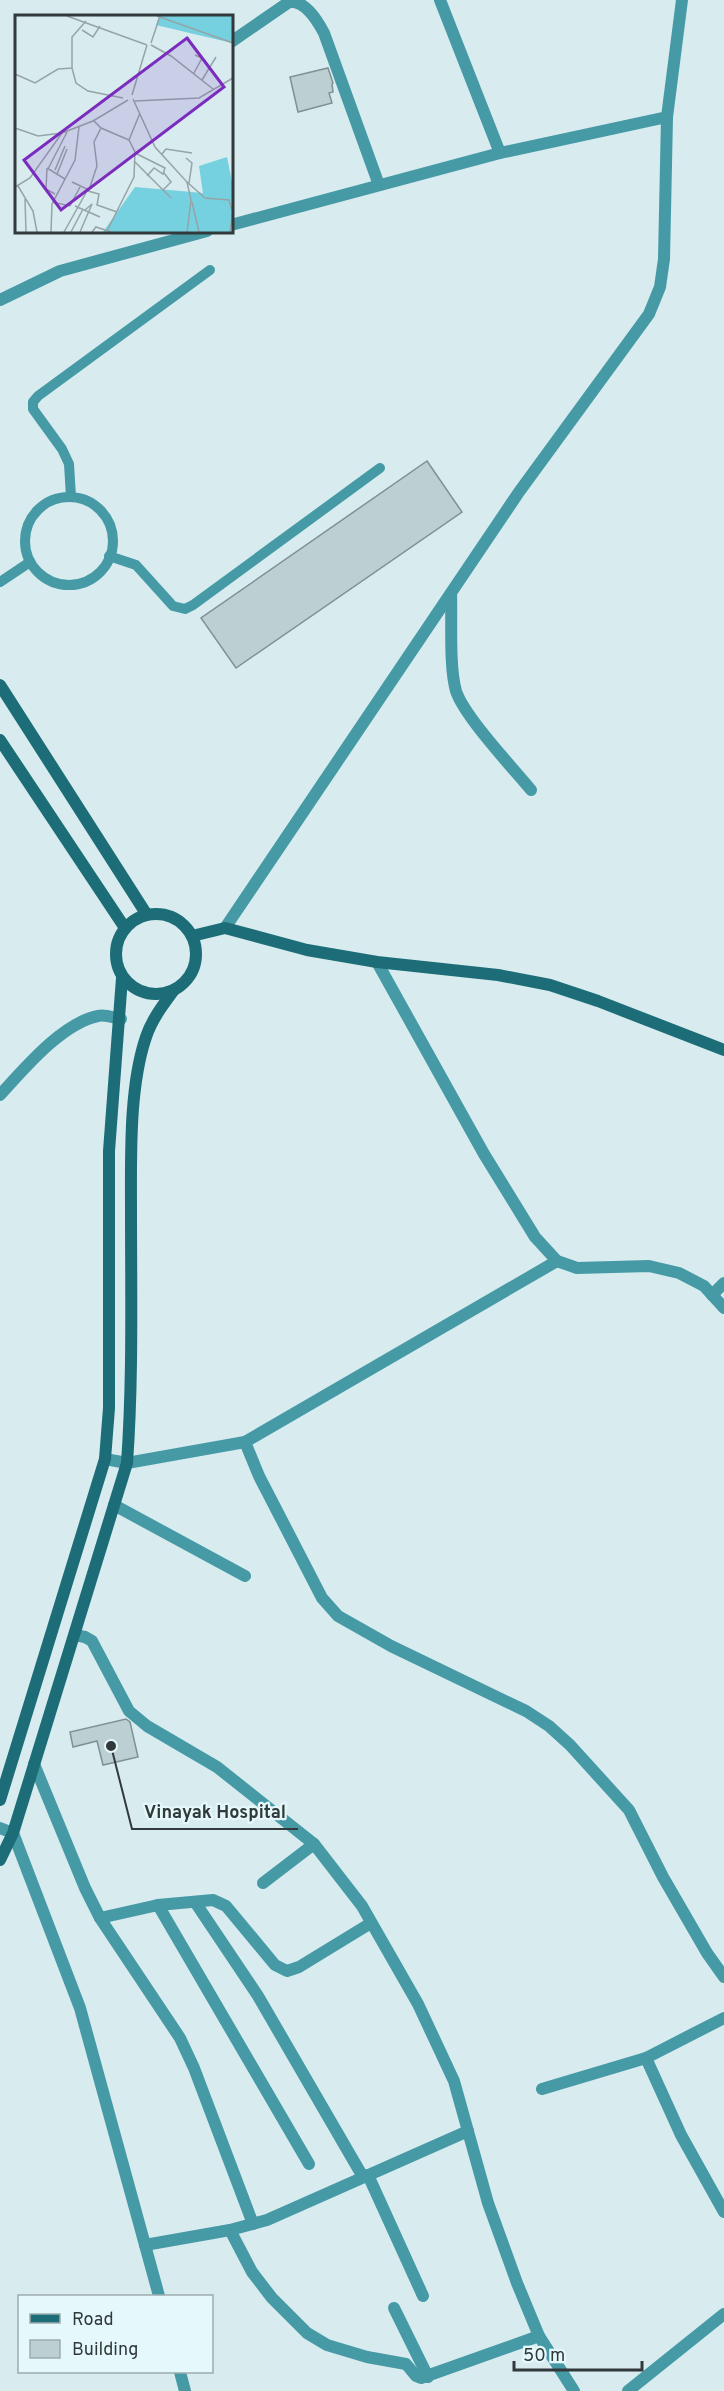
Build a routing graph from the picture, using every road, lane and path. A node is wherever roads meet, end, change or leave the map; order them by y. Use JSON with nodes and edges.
{"nodes":[{"id":1,"x":441,"y":0,"type":"edge"},
{"id":2,"x":683,"y":0,"type":"edge"},
{"id":3,"x":232,"y":41,"type":"edge"},
{"id":4,"x":667,"y":117,"type":"junction"},
{"id":5,"x":500,"y":153,"type":"junction"},
{"id":6,"x":379,"y":185,"type":"junction"},
{"id":7,"x":232,"y":225,"type":"edge"},
{"id":8,"x":203,"y":232,"type":"edge"},
{"id":9,"x":210,"y":270,"type":"dead end"},
{"id":10,"x":0,"y":300,"type":"edge"},
{"id":11,"x":380,"y":468,"type":"dead end"},
{"id":12,"x":71,"y":497,"type":"junction"},
{"id":13,"x":109,"y":556,"type":"junction"},
{"id":14,"x":30,"y":562,"type":"junction"},
{"id":15,"x":0,"y":582,"type":"edge"},
{"id":16,"x":451,"y":593,"type":"junction"},
{"id":17,"x":0,"y":685,"type":"edge"},
{"id":18,"x":0,"y":740,"type":"edge"},
{"id":19,"x":531,"y":790,"type":"dead end"},
{"id":20,"x":147,"y":915,"type":"junction"},
{"id":21,"x":124,"y":928,"type":"junction"},
{"id":22,"x":225,"y":928,"type":"junction"},
{"id":23,"x":192,"y":936,"type":"junction"},
{"id":24,"x":377,"y":962,"type":"junction"},
{"id":25,"x":122,"y":978,"type":"junction"},
{"id":26,"x":174,"y":990,"type":"junction"},
{"id":27,"x":121,"y":1019,"type":"junction"},
{"id":28,"x":724,"y":1050,"type":"edge"},
{"id":29,"x":0,"y":1095,"type":"edge"},
{"id":30,"x":557,"y":1262,"type":"junction"},
{"id":31,"x":724,"y":1282,"type":"edge"},
{"id":32,"x":712,"y":1295,"type":"junction"},
{"id":33,"x":724,"y":1308,"type":"edge"},
{"id":34,"x":244,"y":1442,"type":"junction"},
{"id":35,"x":105,"y":1460,"type":"junction"},
{"id":36,"x":127,"y":1463,"type":"junction"},
{"id":37,"x":114,"y":1505,"type":"junction"},
{"id":38,"x":245,"y":1576,"type":"dead end"},
{"id":39,"x":75,"y":1635,"type":"junction"},
{"id":40,"x":34,"y":1764,"type":"junction"},
{"id":41,"x":0,"y":1800,"type":"edge"},
{"id":42,"x":0,"y":1828,"type":"edge"},
{"id":43,"x":13,"y":1833,"type":"junction"},
{"id":44,"x":314,"y":1844,"type":"junction"},
{"id":45,"x":0,"y":1860,"type":"edge"},
{"id":46,"x":263,"y":1883,"type":"dead end"},
{"id":47,"x":195,"y":1902,"type":"junction"},
{"id":48,"x":158,"y":1905,"type":"junction"},
{"id":49,"x":100,"y":1918,"type":"junction"},
{"id":50,"x":371,"y":1923,"type":"junction"},
{"id":51,"x":724,"y":1977,"type":"edge"},
{"id":52,"x":724,"y":2018,"type":"edge"},
{"id":53,"x":646,"y":2058,"type":"junction"},
{"id":54,"x":542,"y":2089,"type":"dead end"},
{"id":55,"x":468,"y":2131,"type":"junction"},
{"id":56,"x":309,"y":2164,"type":"dead end"},
{"id":57,"x":365,"y":2176,"type":"junction"},
{"id":58,"x":724,"y":2212,"type":"edge"},
{"id":59,"x":253,"y":2224,"type":"junction"},
{"id":60,"x":230,"y":2230,"type":"junction"},
{"id":61,"x":145,"y":2245,"type":"junction"},
{"id":62,"x":159,"y":2295,"type":"edge"},
{"id":63,"x":423,"y":2296,"type":"dead end"},
{"id":64,"x":394,"y":2308,"type":"dead end"},
{"id":65,"x":724,"y":2314,"type":"edge"},
{"id":66,"x":539,"y":2336,"type":"junction"},
{"id":67,"x":180,"y":2373,"type":"edge"},
{"id":68,"x":428,"y":2377,"type":"junction"},
{"id":69,"x":185,"y":2391,"type":"edge"},
{"id":70,"x":574,"y":2391,"type":"edge"},
{"id":71,"x":628,"y":2391,"type":"edge"}],
"edges":[{"from":1,"to":5,"type":"street"},
{"from":2,"to":4,"type":"street"},
{"from":3,"to":6,"type":"street"},
{"from":4,"to":5,"type":"street"},
{"from":4,"to":16,"type":"street"},
{"from":5,"to":6,"type":"street"},
{"from":6,"to":7,"type":"street"},
{"from":8,"to":10,"type":"street"},
{"from":9,"to":12,"type":"lane"},
{"from":11,"to":13,"type":"lane"},
{"from":12,"to":13,"type":"lane"},
{"from":12,"to":14,"type":"lane"},
{"from":13,"to":14,"type":"lane"},
{"from":14,"to":15,"type":"lane"},
{"from":16,"to":19,"type":"street"},
{"from":16,"to":22,"type":"street"},
{"from":17,"to":20,"type":"main road"},
{"from":18,"to":21,"type":"main road"},
{"from":20,"to":21,"type":"main road"},
{"from":20,"to":23,"type":"main road"},
{"from":21,"to":25,"type":"main road"},
{"from":22,"to":23,"type":"main road"},
{"from":22,"to":24,"type":"main road"},
{"from":23,"to":26,"type":"main road"},
{"from":24,"to":28,"type":"main road"},
{"from":24,"to":30,"type":"street"},
{"from":25,"to":26,"type":"main road"},
{"from":25,"to":27,"type":"main road"},
{"from":26,"to":36,"type":"main road"},
{"from":27,"to":29,"type":"street"},
{"from":27,"to":35,"type":"main road"},
{"from":30,"to":32,"type":"street"},
{"from":30,"to":34,"type":"street"},
{"from":31,"to":32,"type":"street"},
{"from":32,"to":33,"type":"street"},
{"from":34,"to":36,"type":"street"},
{"from":34,"to":51,"type":"street"},
{"from":35,"to":36,"type":"street"},
{"from":35,"to":41,"type":"main road"},
{"from":36,"to":37,"type":"main road"},
{"from":37,"to":38,"type":"street"},
{"from":37,"to":39,"type":"main road"},
{"from":39,"to":40,"type":"main road"},
{"from":39,"to":44,"type":"street"},
{"from":40,"to":43,"type":"main road"},
{"from":40,"to":49,"type":"street"},
{"from":42,"to":43,"type":"street"},
{"from":43,"to":45,"type":"main road"},
{"from":43,"to":61,"type":"street"},
{"from":44,"to":46,"type":"street"},
{"from":44,"to":50,"type":"street"},
{"from":47,"to":48,"type":"street"},
{"from":47,"to":50,"type":"street"},
{"from":47,"to":57,"type":"street"},
{"from":48,"to":49,"type":"street"},
{"from":48,"to":56,"type":"street"},
{"from":49,"to":59,"type":"street"},
{"from":50,"to":55,"type":"street"},
{"from":52,"to":53,"type":"street"},
{"from":53,"to":54,"type":"street"},
{"from":53,"to":58,"type":"street"},
{"from":55,"to":57,"type":"street"},
{"from":55,"to":66,"type":"street"},
{"from":57,"to":59,"type":"street"},
{"from":57,"to":63,"type":"street"},
{"from":59,"to":60,"type":"street"},
{"from":60,"to":61,"type":"street"},
{"from":60,"to":68,"type":"street"},
{"from":61,"to":62,"type":"street"},
{"from":64,"to":68,"type":"street"},
{"from":65,"to":71,"type":"street"},
{"from":66,"to":68,"type":"street"},
{"from":66,"to":70,"type":"street"},
{"from":67,"to":69,"type":"street"}]}
